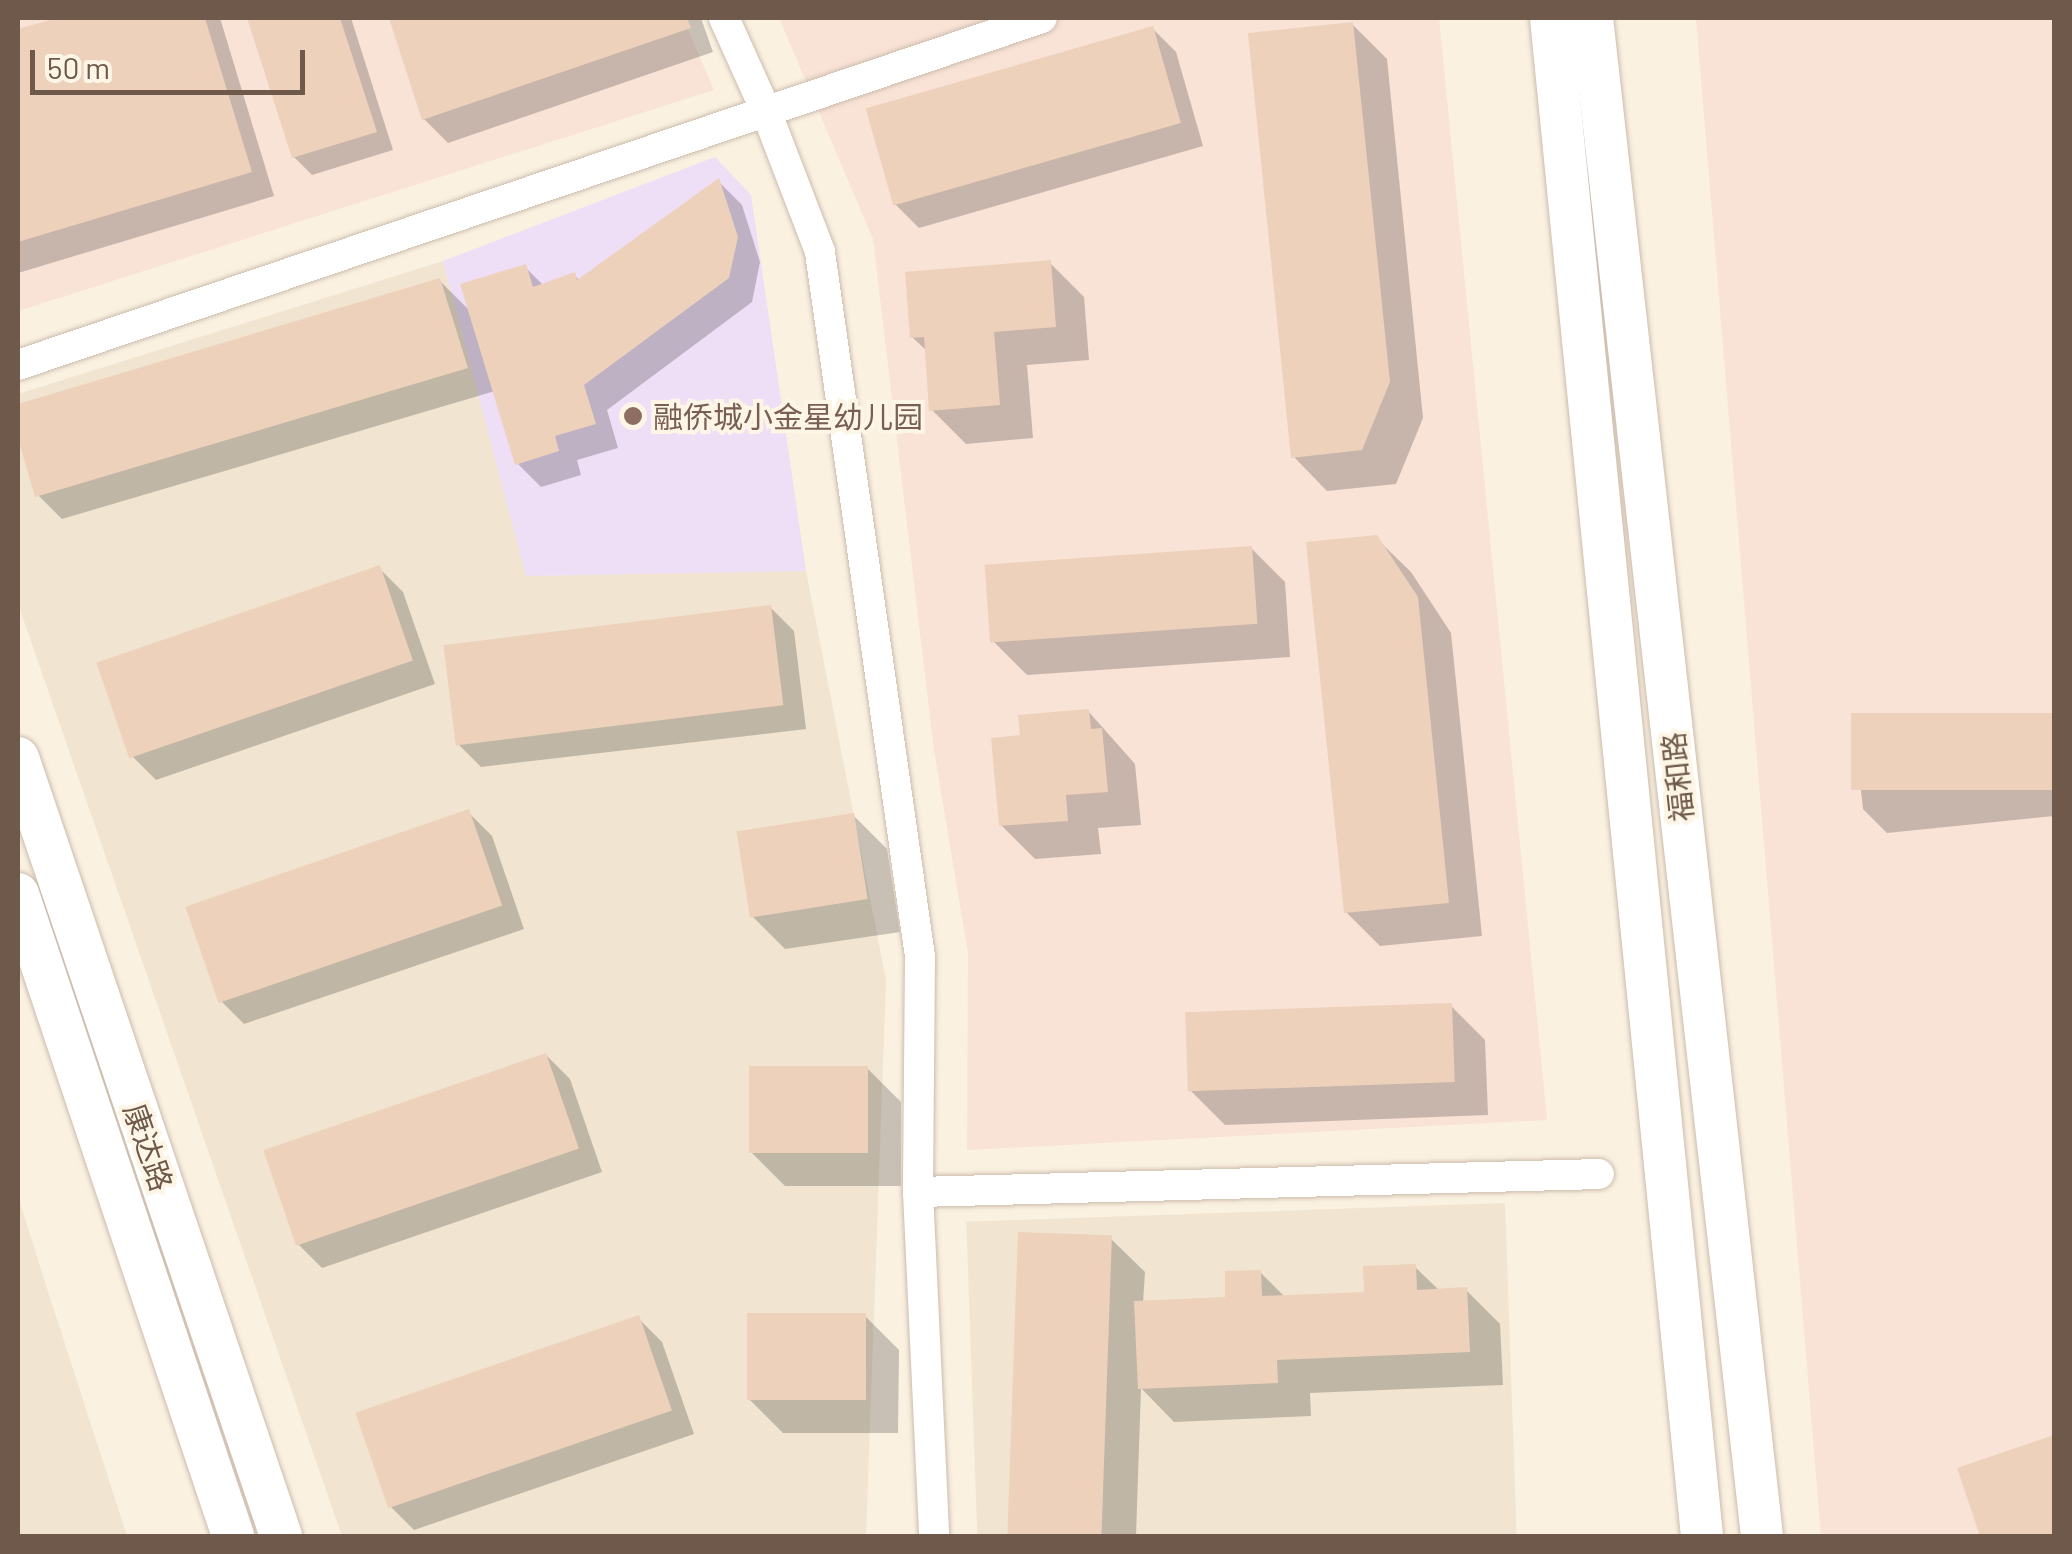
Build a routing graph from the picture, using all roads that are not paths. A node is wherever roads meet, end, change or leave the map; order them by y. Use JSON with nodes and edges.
{"nodes":[{"id":1,"x":724,"y":18,"type":"edge"},
{"id":2,"x":1042,"y":18,"type":"edge"},
{"id":3,"x":1551,"y":18,"type":"edge"},
{"id":4,"x":1592,"y":18,"type":"edge"},
{"id":5,"x":766,"y":111,"type":"junction"},
{"id":6,"x":18,"y":364,"type":"edge"},
{"id":7,"x":18,"y":758,"type":"edge"},
{"id":8,"x":18,"y":894,"type":"edge"},
{"id":9,"x":1598,"y":1174,"type":"dead end"},
{"id":10,"x":918,"y":1192,"type":"junction"},
{"id":11,"x":1695,"y":1481,"type":"junction"},
{"id":12,"x":233,"y":1536,"type":"edge"},
{"id":13,"x":281,"y":1536,"type":"edge"},
{"id":14,"x":934,"y":1536,"type":"edge"},
{"id":15,"x":1678,"y":1536,"type":"edge"},
{"id":16,"x":1702,"y":1536,"type":"edge"},
{"id":17,"x":1762,"y":1536,"type":"edge"}],
"edges":[{"from":1,"to":5,"type":"street"},
{"from":2,"to":5,"type":"street"},
{"from":3,"to":11,"type":"street","name":"福和路"},
{"from":4,"to":17,"type":"street","name":"福和路"},
{"from":5,"to":6,"type":"street"},
{"from":5,"to":10,"type":"street"},
{"from":7,"to":13,"type":"street","name":"康达路"},
{"from":8,"to":12,"type":"street","name":"康达路"},
{"from":9,"to":10,"type":"street"},
{"from":10,"to":14,"type":"street"},
{"from":11,"to":15,"type":"street"},
{"from":11,"to":16,"type":"street","name":"福和路"}]}
